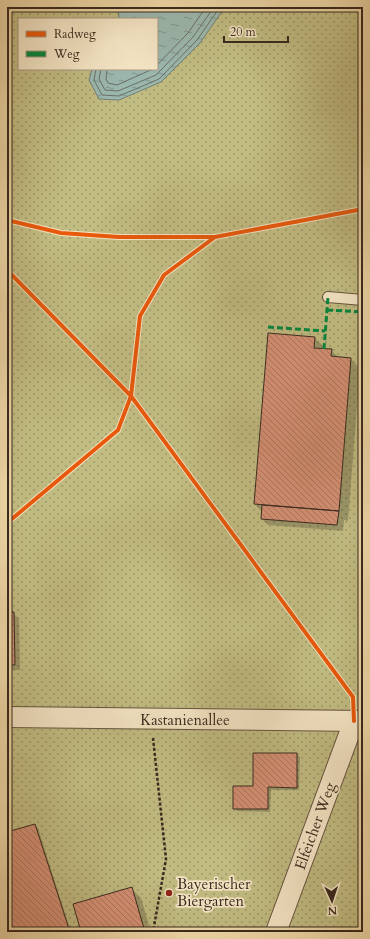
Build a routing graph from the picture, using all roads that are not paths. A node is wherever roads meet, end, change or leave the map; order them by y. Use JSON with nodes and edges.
{"nodes":[{"id":1,"x":328,"y":297,"type":"dead end"},
{"id":2,"x":363,"y":300,"type":"edge"},
{"id":3,"x":7,"y":717,"type":"edge"},
{"id":4,"x":358,"y":721,"type":"edge"},
{"id":5,"x":276,"y":932,"type":"edge"}],
"edges":[{"from":1,"to":2,"type":"lane"},
{"from":3,"to":4,"type":"street","name":"Kastanienallee"},
{"from":4,"to":5,"type":"street","name":"Elfeicher Weg"}]}
